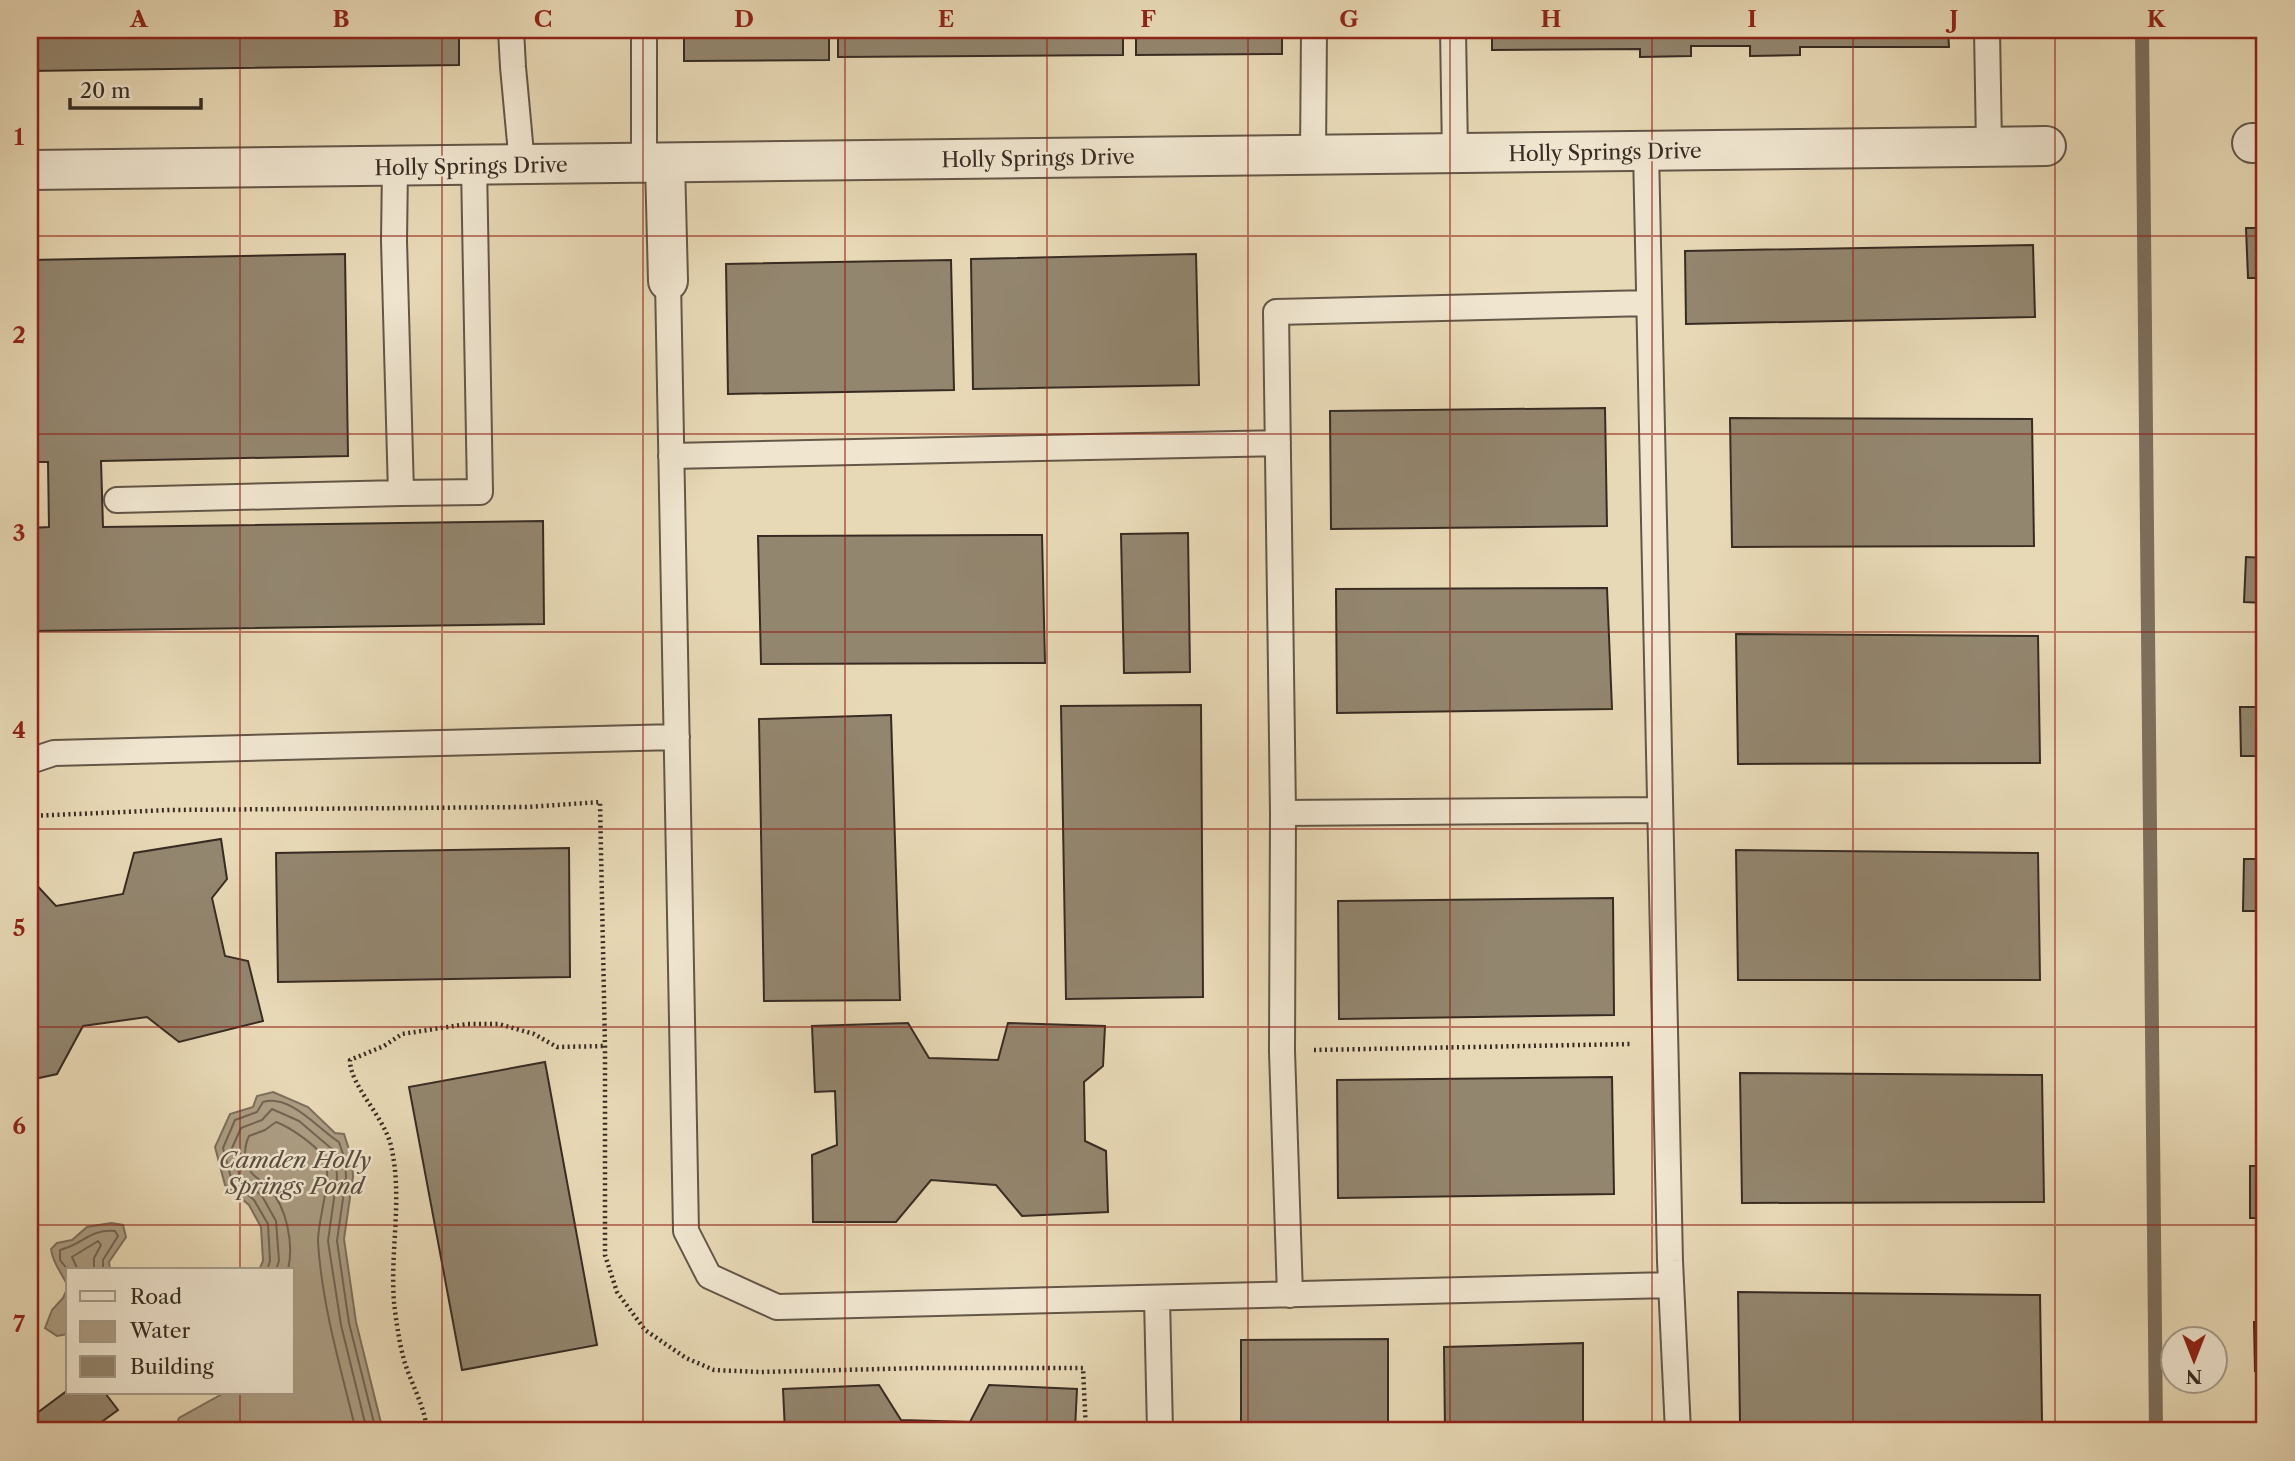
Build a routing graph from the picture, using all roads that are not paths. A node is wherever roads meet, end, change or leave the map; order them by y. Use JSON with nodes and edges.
{"nodes":[{"id":1,"x":511,"y":30,"type":"edge"},
{"id":2,"x":644,"y":30,"type":"edge"},
{"id":3,"x":1314,"y":30,"type":"edge"},
{"id":4,"x":1453,"y":30,"type":"edge"},
{"id":5,"x":1987,"y":30,"type":"edge"},
{"id":6,"x":1989,"y":146,"type":"junction"},
{"id":7,"x":2046,"y":146,"type":"dead end"},
{"id":8,"x":1646,"y":151,"type":"junction"},
{"id":9,"x":1313,"y":154,"type":"junction"},
{"id":10,"x":1455,"y":154,"type":"junction"},
{"id":11,"x":522,"y":164,"type":"junction"},
{"id":12,"x":654,"y":164,"type":"junction"},
{"id":13,"x":474,"y":165,"type":"junction"},
{"id":14,"x":395,"y":167,"type":"junction"},
{"id":15,"x":30,"y":170,"type":"edge"},
{"id":16,"x":668,"y":281,"type":"joint"},
{"id":17,"x":1649,"y":303,"type":"junction"},
{"id":18,"x":1278,"y":443,"type":"junction"},
{"id":19,"x":671,"y":457,"type":"junction"},
{"id":20,"x":401,"y":493,"type":"junction"},
{"id":21,"x":117,"y":499,"type":"dead end"},
{"id":22,"x":677,"y":737,"type":"junction"},
{"id":23,"x":30,"y":761,"type":"edge"},
{"id":24,"x":1660,"y":810,"type":"junction"},
{"id":25,"x":1283,"y":813,"type":"junction"},
{"id":26,"x":1671,"y":1285,"type":"junction"},
{"id":27,"x":1290,"y":1295,"type":"junction"},
{"id":28,"x":1157,"y":1298,"type":"junction"},
{"id":29,"x":1160,"y":1431,"type":"edge"},
{"id":30,"x":1678,"y":1431,"type":"edge"}],
"edges":[{"from":1,"to":11,"type":"lane"},
{"from":2,"to":12,"type":"lane"},
{"from":3,"to":9,"type":"lane"},
{"from":4,"to":10,"type":"lane"},
{"from":5,"to":6,"type":"lane"},
{"from":6,"to":7,"type":"street","name":"Holly Springs Drive"},
{"from":6,"to":8,"type":"street","name":"Holly Springs Drive"},
{"from":8,"to":10,"type":"street","name":"Holly Springs Drive"},
{"from":8,"to":17,"type":"lane"},
{"from":9,"to":10,"type":"street","name":"Holly Springs Drive"},
{"from":9,"to":12,"type":"street","name":"Holly Springs Drive"},
{"from":11,"to":12,"type":"street","name":"Holly Springs Drive"},
{"from":11,"to":13,"type":"street","name":"Holly Springs Drive"},
{"from":12,"to":16,"type":"street"},
{"from":13,"to":14,"type":"street","name":"Holly Springs Drive"},
{"from":13,"to":20,"type":"lane"},
{"from":14,"to":15,"type":"street","name":"Holly Springs Drive"},
{"from":14,"to":20,"type":"lane"},
{"from":16,"to":19,"type":"lane"},
{"from":17,"to":18,"type":"lane"},
{"from":17,"to":24,"type":"lane"},
{"from":18,"to":19,"type":"lane"},
{"from":18,"to":25,"type":"lane"},
{"from":19,"to":22,"type":"lane"},
{"from":20,"to":21,"type":"lane"},
{"from":22,"to":23,"type":"lane"},
{"from":22,"to":28,"type":"lane"},
{"from":24,"to":25,"type":"lane"},
{"from":24,"to":26,"type":"lane"},
{"from":25,"to":27,"type":"lane"},
{"from":26,"to":27,"type":"lane"},
{"from":26,"to":30,"type":"lane"},
{"from":27,"to":28,"type":"lane"},
{"from":28,"to":29,"type":"lane"}]}
